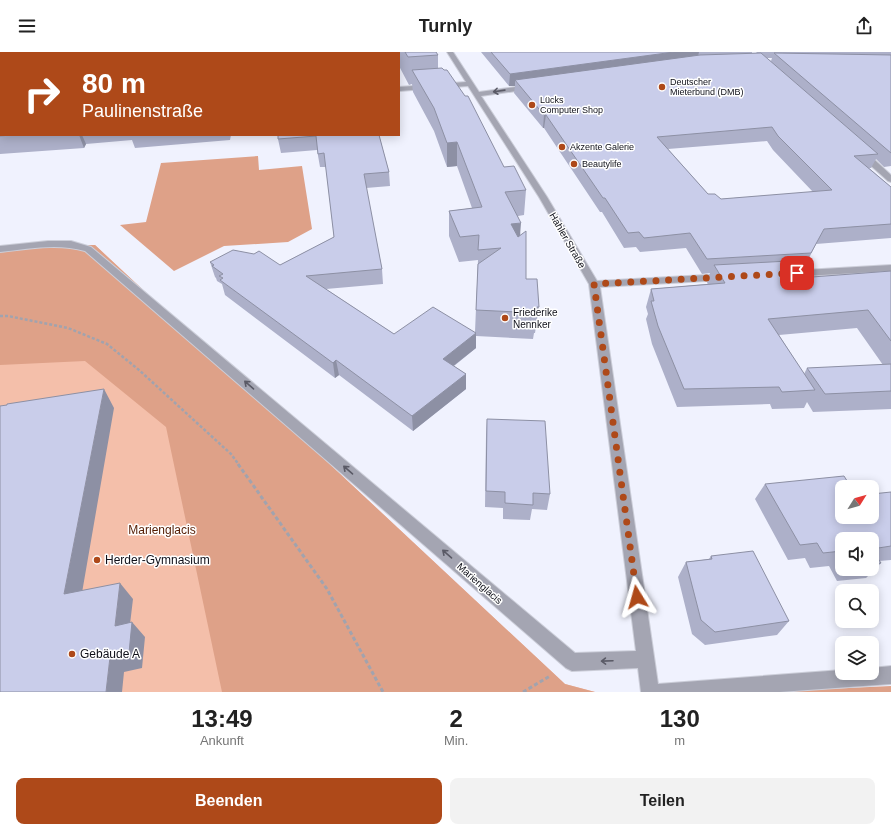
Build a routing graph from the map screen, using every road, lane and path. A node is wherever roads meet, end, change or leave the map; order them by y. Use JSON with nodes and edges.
{"nodes":[{"id":1,"x":450,"y":52,"type":"edge"},
{"id":2,"x":470,"y":84,"type":"junction"},
{"id":3,"x":536,"y":86,"type":"edge"},
{"id":4,"x":400,"y":89,"type":"edge"},
{"id":5,"x":478,"y":94,"type":"junction"},
{"id":6,"x":857,"y":148,"type":"edge"},
{"id":7,"x":891,"y":179,"type":"edge"},
{"id":8,"x":0,"y":249,"type":"edge"},
{"id":9,"x":891,"y":268,"type":"edge"},
{"id":10,"x":774,"y":274,"type":"edge"},
{"id":11,"x":734,"y":276,"type":"edge"},
{"id":12,"x":594,"y":284,"type":"junction"},
{"id":13,"x":0,"y":316,"type":"edge"},
{"id":14,"x":646,"y":659,"type":"junction"},
{"id":15,"x":891,"y":675,"type":"edge"},
{"id":16,"x":383,"y":692,"type":"edge"},
{"id":17,"x":650,"y":692,"type":"edge"},
{"id":18,"x":661,"y":692,"type":"edge"}],
"edges":[{"from":1,"to":2,"type":"street","name":"Hahler Straße"},
{"from":2,"to":4,"type":"street"},
{"from":2,"to":5,"type":"street","name":"Hahler Straße"},
{"from":3,"to":5,"type":"street","one_way":true},
{"from":5,"to":12,"type":"street","name":"Hahler Straße"},
{"from":6,"to":7,"type":"street"},
{"from":14,"to":8,"type":"street","name":"Marienglacis","one_way":true},
{"from":9,"to":10,"type":"street"},
{"from":11,"to":12,"type":"street"},
{"from":12,"to":14,"type":"street","name":"Hahler Straße"},
{"from":13,"to":16,"type":"path"},
{"from":14,"to":17,"type":"street","name":"Hahler Straße"},
{"from":15,"to":18,"type":"street"}]}
